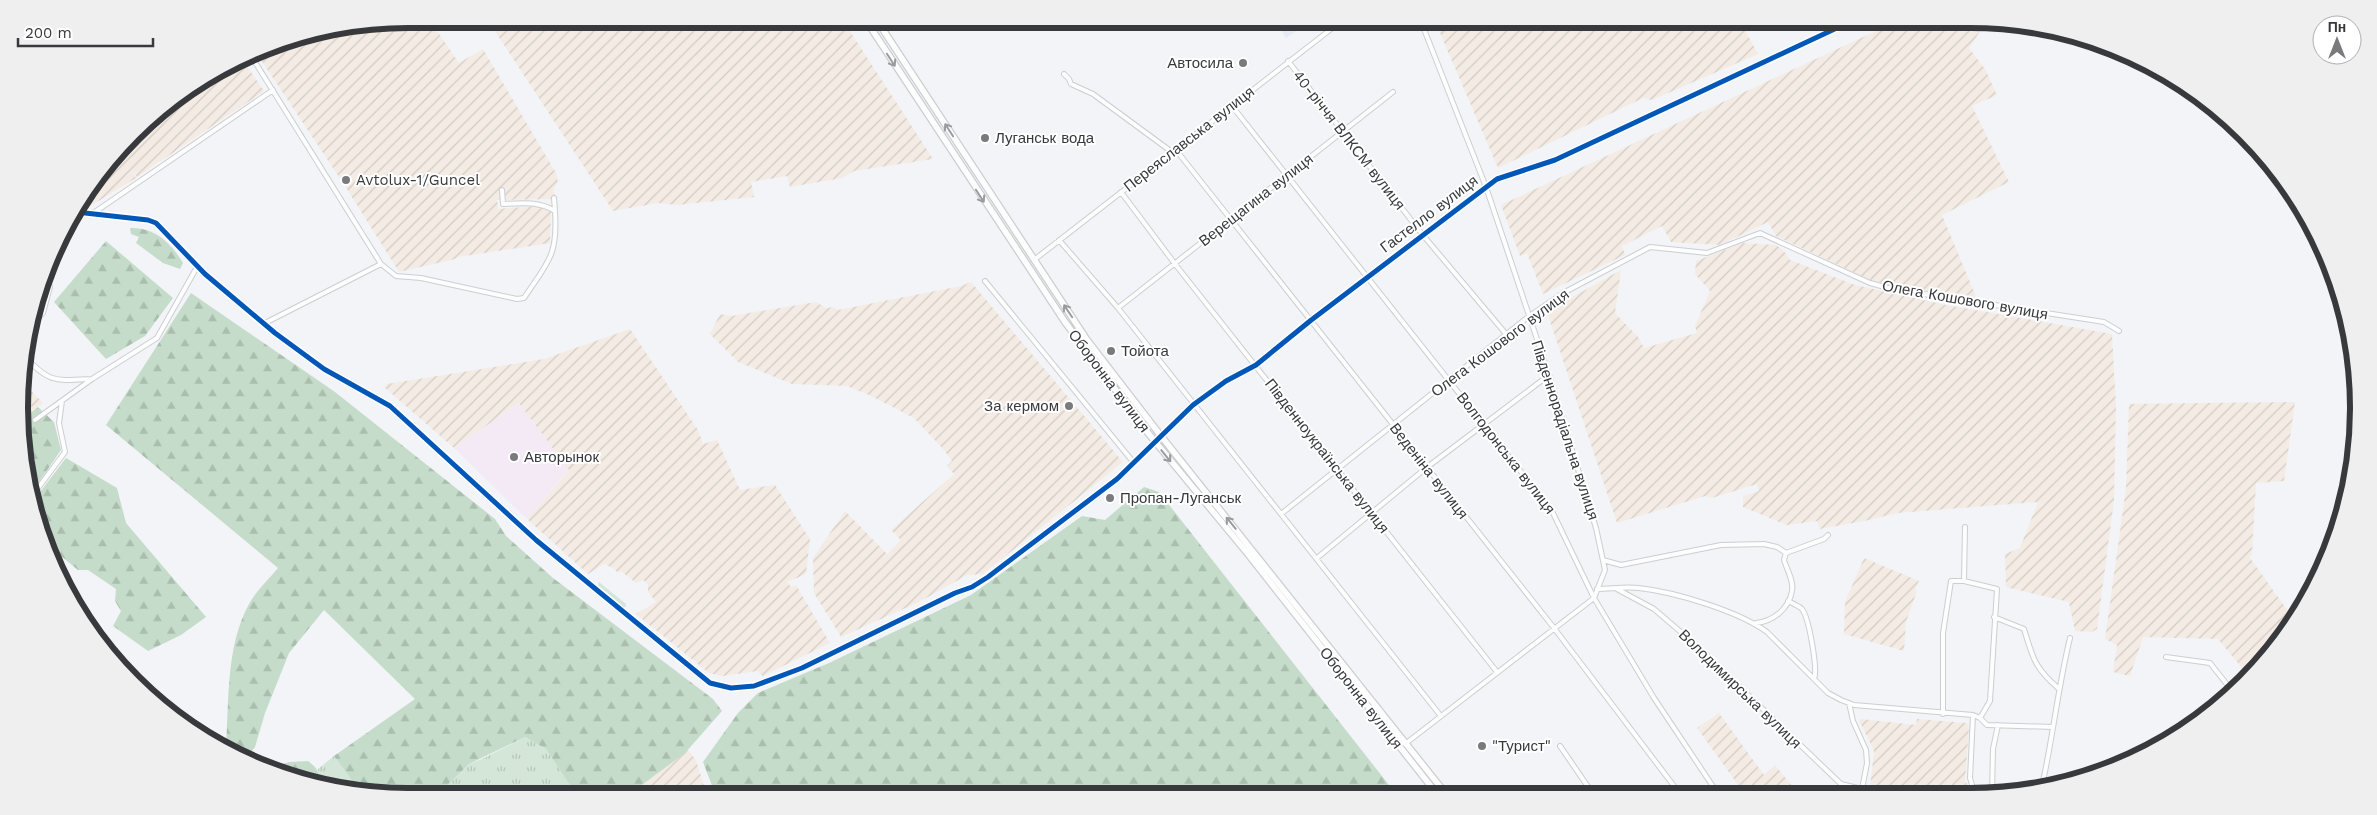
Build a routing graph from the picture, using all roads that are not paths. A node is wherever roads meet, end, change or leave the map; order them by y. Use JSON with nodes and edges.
{"nodes":[{"id":1,"x":871,"y":28,"type":"edge"},
{"id":2,"x":882,"y":28,"type":"edge"},
{"id":3,"x":1332,"y":28,"type":"edge"},
{"id":4,"x":1424,"y":28,"type":"edge"},
{"id":5,"x":1837,"y":28,"type":"edge"},
{"id":6,"x":254,"y":60,"type":"edge"},
{"id":7,"x":1288,"y":62,"type":"junction"},
{"id":8,"x":1064,"y":74,"type":"dead end"},
{"id":9,"x":273,"y":90,"type":"junction"},
{"id":10,"x":1393,"y":92,"type":"dead end"},
{"id":11,"x":1232,"y":106,"type":"junction"},
{"id":12,"x":1343,"y":132,"type":"junction"},
{"id":13,"x":1174,"y":151,"type":"junction"},
{"id":14,"x":1286,"y":175,"type":"junction"},
{"id":15,"x":1486,"y":187,"type":"junction"},
{"id":16,"x":502,"y":190,"type":"dead end"},
{"id":17,"x":1121,"y":192,"type":"junction"},
{"id":18,"x":554,"y":198,"type":"dead end"},
{"id":19,"x":82,"y":211,"type":"edge"},
{"id":20,"x":554,"y":211,"type":"junction"},
{"id":21,"x":92,"y":214,"type":"junction"},
{"id":22,"x":1230,"y":219,"type":"junction"},
{"id":23,"x":1422,"y":234,"type":"junction"},
{"id":24,"x":1059,"y":240,"type":"junction"},
{"id":25,"x":1034,"y":260,"type":"junction"},
{"id":26,"x":381,"y":264,"type":"junction"},
{"id":27,"x":1175,"y":264,"type":"junction"},
{"id":28,"x":197,"y":267,"type":"junction"},
{"id":29,"x":1368,"y":277,"type":"junction"},
{"id":30,"x":985,"y":281,"type":"dead end"},
{"id":31,"x":47,"y":287,"type":"edge"},
{"id":32,"x":1118,"y":308,"type":"junction"},
{"id":33,"x":1528,"y":317,"type":"junction"},
{"id":34,"x":38,"y":318,"type":"edge"},
{"id":35,"x":1310,"y":321,"type":"junction"},
{"id":36,"x":265,"y":323,"type":"junction"},
{"id":37,"x":2118,"y":331,"type":"dead end"},
{"id":38,"x":1506,"y":334,"type":"junction"},
{"id":39,"x":30,"y":362,"type":"edge"},
{"id":40,"x":1256,"y":365,"type":"junction"},
{"id":41,"x":1549,"y":375,"type":"junction"},
{"id":42,"x":92,"y":379,"type":"junction"},
{"id":43,"x":1449,"y":379,"type":"junction"},
{"id":44,"x":62,"y":401,"type":"junction"},
{"id":45,"x":1193,"y":405,"type":"junction"},
{"id":46,"x":35,"y":420,"type":"dead end"},
{"id":47,"x":1392,"y":424,"type":"junction"},
{"id":48,"x":1483,"y":424,"type":"junction"},
{"id":49,"x":1160,"y":436,"type":"junction"},
{"id":50,"x":1156,"y":442,"type":"junction"},
{"id":51,"x":1134,"y":463,"type":"junction"},
{"id":52,"x":1426,"y":468,"type":"junction"},
{"id":53,"x":1337,"y":471,"type":"junction"},
{"id":54,"x":37,"y":490,"type":"edge"},
{"id":55,"x":1281,"y":514,"type":"junction"},
{"id":56,"x":1370,"y":514,"type":"junction"},
{"id":57,"x":1965,"y":527,"type":"dead end"},
{"id":58,"x":1828,"y":535,"type":"dead end"},
{"id":59,"x":1786,"y":553,"type":"junction"},
{"id":60,"x":1317,"y":558,"type":"junction"},
{"id":61,"x":1603,"y":560,"type":"junction"},
{"id":62,"x":1964,"y":581,"type":"junction"},
{"id":63,"x":1616,"y":588,"type":"junction"},
{"id":64,"x":1596,"y":589,"type":"junction"},
{"id":65,"x":1594,"y":598,"type":"junction"},
{"id":66,"x":1788,"y":601,"type":"junction"},
{"id":67,"x":1994,"y":617,"type":"junction"},
{"id":68,"x":1756,"y":623,"type":"junction"},
{"id":69,"x":1554,"y":628,"type":"junction"},
{"id":70,"x":2070,"y":638,"type":"dead end"},
{"id":71,"x":2166,"y":657,"type":"dead end"},
{"id":72,"x":1497,"y":672,"type":"junction"},
{"id":73,"x":1814,"y":679,"type":"junction"},
{"id":74,"x":2228,"y":686,"type":"edge"},
{"id":75,"x":2058,"y":688,"type":"junction"},
{"id":76,"x":1848,"y":703,"type":"junction"},
{"id":77,"x":1943,"y":714,"type":"junction"},
{"id":78,"x":1440,"y":715,"type":"junction"},
{"id":79,"x":1973,"y":715,"type":"junction"},
{"id":80,"x":1980,"y":718,"type":"junction"},
{"id":81,"x":1998,"y":725,"type":"junction"},
{"id":82,"x":2053,"y":727,"type":"junction"},
{"id":83,"x":1405,"y":744,"type":"junction"},
{"id":84,"x":1560,"y":746,"type":"dead end"},
{"id":85,"x":2043,"y":780,"type":"edge"},
{"id":86,"x":1992,"y":787,"type":"edge"},
{"id":87,"x":1432,"y":788,"type":"edge"},
{"id":88,"x":1441,"y":788,"type":"edge"},
{"id":89,"x":1589,"y":788,"type":"edge"},
{"id":90,"x":1675,"y":788,"type":"edge"},
{"id":91,"x":1714,"y":788,"type":"edge"},
{"id":92,"x":1854,"y":788,"type":"edge"},
{"id":93,"x":1863,"y":788,"type":"edge"},
{"id":94,"x":1973,"y":788,"type":"edge"}],
"edges":[{"from":1,"to":50,"type":"main road","name":"Оборонна вулиця","one_way":true},
{"from":25,"to":2,"type":"main road","name":"Оборонна вулиця","one_way":true},
{"from":3,"to":7,"type":"street","name":"Переяславська вулиця"},
{"from":4,"to":15,"type":"street","name":"Південнорадіальна вулиця"},
{"from":5,"to":15,"type":"street","name":"Гастелло вулиця"},
{"from":6,"to":9,"type":"street"},
{"from":7,"to":11,"type":"street","name":"Переяславська вулиця"},
{"from":7,"to":12,"type":"street","name":"40-річчя ВЛКСМ вулиця"},
{"from":8,"to":13,"type":"street","name":"Веденіна вулиця"},
{"from":9,"to":21,"type":"street"},
{"from":9,"to":26,"type":"street"},
{"from":10,"to":12,"type":"street","name":"Верещагина вулиця"},
{"from":11,"to":13,"type":"street","name":"Переяславська вулиця"},
{"from":11,"to":14,"type":"street","name":"Волгодонська вулиця"},
{"from":12,"to":14,"type":"street","name":"Верещагина вулиця"},
{"from":12,"to":23,"type":"street","name":"40-річчя ВЛКСМ вулиця"},
{"from":13,"to":17,"type":"street","name":"Переяславська вулиця"},
{"from":13,"to":22,"type":"street","name":"Веденіна вулиця"},
{"from":14,"to":22,"type":"street","name":"Верещагина вулиця"},
{"from":14,"to":29,"type":"street","name":"Волгодонська вулиця"},
{"from":15,"to":23,"type":"street","name":"Гастелло вулиця"},
{"from":15,"to":33,"type":"street","name":"Південнорадіальна вулиця"},
{"from":16,"to":20,"type":"street"},
{"from":17,"to":24,"type":"street","name":"Переяславська вулиця"},
{"from":17,"to":27,"type":"street","name":"Південноукраїнська вулиця"},
{"from":18,"to":20,"type":"street"},
{"from":19,"to":21,"type":"street","name":"Гастелло вулиця"},
{"from":20,"to":26,"type":"street"},
{"from":21,"to":28,"type":"street","name":"Гастелло вулиця"},
{"from":22,"to":27,"type":"street","name":"Верещагина вулиця"},
{"from":22,"to":35,"type":"street","name":"Веденіна вулиця"},
{"from":23,"to":29,"type":"street","name":"Гастелло вулиця"},
{"from":23,"to":38,"type":"street","name":"40-річчя ВЛКСМ вулиця"},
{"from":24,"to":25,"type":"street","name":"Переяславська вулиця"},
{"from":24,"to":32,"type":"street"},
{"from":49,"to":25,"type":"main road","name":"Оборонна вулиця","one_way":true},
{"from":26,"to":36,"type":"street"},
{"from":27,"to":32,"type":"street","name":"Верещагина вулиця"},
{"from":27,"to":40,"type":"street","name":"Південноукраїнська вулиця"},
{"from":28,"to":36,"type":"street","name":"Гастелло вулиця"},
{"from":28,"to":42,"type":"street"},
{"from":29,"to":35,"type":"street","name":"Гастелло вулиця"},
{"from":29,"to":43,"type":"street","name":"Волгодонська вулиця"},
{"from":30,"to":51,"type":"street"},
{"from":31,"to":34,"type":"street"},
{"from":32,"to":45,"type":"street"},
{"from":33,"to":37,"type":"street","name":"Олега Кошового вулиця"},
{"from":33,"to":38,"type":"street","name":"Олега Кошового вулиця"},
{"from":33,"to":41,"type":"street","name":"Південнорадіальна вулиця"},
{"from":35,"to":40,"type":"street","name":"Гастелло вулиця"},
{"from":35,"to":47,"type":"street","name":"Веденіна вулиця"},
{"from":36,"to":51,"type":"street","name":"Гастелло вулиця"},
{"from":38,"to":43,"type":"street","name":"Олега Кошового вулиця"},
{"from":39,"to":42,"type":"street"},
{"from":40,"to":45,"type":"street","name":"Гастелло вулиця"},
{"from":40,"to":53,"type":"street","name":"Південноукраїнська вулиця"},
{"from":41,"to":48,"type":"street"},
{"from":41,"to":61,"type":"street","name":"Південнорадіальна вулиця"},
{"from":42,"to":44,"type":"street"},
{"from":43,"to":47,"type":"street","name":"Олега Кошового вулиця"},
{"from":43,"to":48,"type":"street","name":"Волгодонська вулиця"},
{"from":44,"to":46,"type":"street"},
{"from":44,"to":54,"type":"street"},
{"from":45,"to":49,"type":"street","name":"Гастелло вулиця"},
{"from":45,"to":55,"type":"street"},
{"from":47,"to":52,"type":"street","name":"Веденіна вулиця"},
{"from":47,"to":53,"type":"street","name":"Олега Кошового вулиця"},
{"from":48,"to":52,"type":"street"},
{"from":48,"to":65,"type":"street","name":"Волгодонська вулиця"},
{"from":49,"to":50,"type":"street","name":"Гастелло вулиця"},
{"from":83,"to":49,"type":"main road","name":"Оборонна вулиця","one_way":true},
{"from":50,"to":51,"type":"street","name":"Гастелло вулиця"},
{"from":50,"to":87,"type":"main road","name":"Оборонна вулиця","one_way":true},
{"from":52,"to":56,"type":"street"},
{"from":52,"to":69,"type":"street","name":"Веденіна вулиця"},
{"from":53,"to":55,"type":"street","name":"Олега Кошового вулиця"},
{"from":53,"to":56,"type":"street","name":"Південноукраїнська вулиця"},
{"from":55,"to":60,"type":"street"},
{"from":56,"to":60,"type":"street"},
{"from":56,"to":72,"type":"street","name":"Південноукраїнська вулиця"},
{"from":57,"to":62,"type":"street"},
{"from":58,"to":59,"type":"street"},
{"from":59,"to":61,"type":"street"},
{"from":59,"to":66,"type":"street"},
{"from":60,"to":78,"type":"street"},
{"from":61,"to":64,"type":"street","name":"Південнорадіальна вулиця"},
{"from":62,"to":67,"type":"street"},
{"from":62,"to":77,"type":"street"},
{"from":63,"to":64,"type":"street"},
{"from":63,"to":68,"type":"street"},
{"from":63,"to":92,"type":"street","name":"Володимирська вулиця"},
{"from":64,"to":65,"type":"street","name":"Південнорадіальна вулиця"},
{"from":65,"to":69,"type":"street"},
{"from":65,"to":91,"type":"street"},
{"from":66,"to":68,"type":"street"},
{"from":66,"to":73,"type":"street"},
{"from":67,"to":75,"type":"street"},
{"from":67,"to":80,"type":"street"},
{"from":68,"to":73,"type":"street"},
{"from":69,"to":72,"type":"street"},
{"from":69,"to":90,"type":"street","name":"Веденіна вулиця"},
{"from":70,"to":75,"type":"street"},
{"from":71,"to":74,"type":"street"},
{"from":72,"to":78,"type":"street"},
{"from":73,"to":76,"type":"street"},
{"from":75,"to":82,"type":"street"},
{"from":76,"to":77,"type":"street"},
{"from":76,"to":93,"type":"street"},
{"from":77,"to":79,"type":"street"},
{"from":78,"to":83,"type":"street"},
{"from":79,"to":80,"type":"street"},
{"from":79,"to":94,"type":"street"},
{"from":80,"to":81,"type":"street"},
{"from":81,"to":82,"type":"street"},
{"from":81,"to":86,"type":"street"},
{"from":82,"to":85,"type":"street"},
{"from":83,"to":88,"type":"main road","name":"Оборонна вулиця"},
{"from":84,"to":89,"type":"street"}]}
